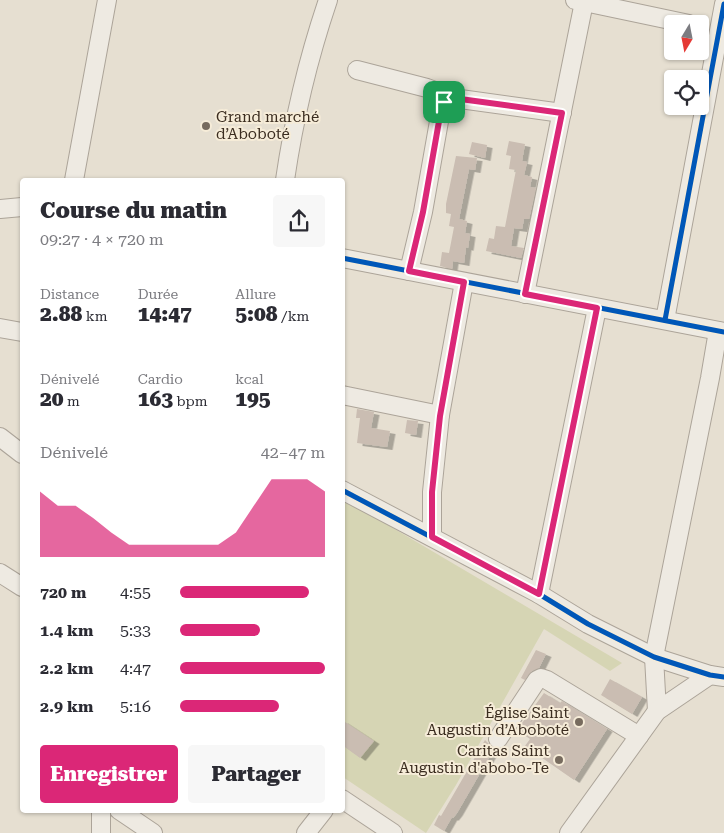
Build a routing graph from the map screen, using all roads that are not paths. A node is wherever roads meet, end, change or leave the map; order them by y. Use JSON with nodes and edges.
{"nodes":[{"id":1,"x":107,"y":0,"type":"edge"},
{"id":2,"x":328,"y":0,"type":"edge"},
{"id":3,"x":580,"y":1,"type":"edge"},
{"id":4,"x":724,"y":4,"type":"edge"},
{"id":5,"x":664,"y":19,"type":"edge"},
{"id":6,"x":721,"y":31,"type":"edge"},
{"id":7,"x":357,"y":70,"type":"dead end"},
{"id":8,"x":444,"y":102,"type":"junction"},
{"id":9,"x":562,"y":113,"type":"junction"},
{"id":10,"x":74,"y":178,"type":"edge"},
{"id":11,"x":285,"y":178,"type":"edge"},
{"id":12,"x":20,"y":207,"type":"edge"},
{"id":13,"x":0,"y":209,"type":"edge"},
{"id":14,"x":345,"y":259,"type":"edge"},
{"id":15,"x":409,"y":271,"type":"junction"},
{"id":16,"x":464,"y":282,"type":"junction"},
{"id":17,"x":525,"y":294,"type":"junction"},
{"id":18,"x":597,"y":308,"type":"junction"},
{"id":19,"x":665,"y":320,"type":"junction"},
{"id":20,"x":0,"y":328,"type":"edge"},
{"id":21,"x":20,"y":332,"type":"edge"},
{"id":22,"x":721,"y":332,"type":"edge"},
{"id":23,"x":345,"y":397,"type":"edge"},
{"id":24,"x":440,"y":416,"type":"junction"},
{"id":25,"x":0,"y":437,"type":"edge"},
{"id":26,"x":20,"y":451,"type":"edge"},
{"id":27,"x":345,"y":492,"type":"edge"},
{"id":28,"x":432,"y":537,"type":"junction"},
{"id":29,"x":0,"y":573,"type":"edge"},
{"id":30,"x":20,"y":586,"type":"edge"},
{"id":31,"x":539,"y":594,"type":"junction"},
{"id":32,"x":654,"y":656,"type":"junction"},
{"id":33,"x":717,"y":676,"type":"edge"},
{"id":34,"x":657,"y":712,"type":"junction"},
{"id":35,"x":639,"y":736,"type":"junction"},
{"id":36,"x":498,"y":739,"type":"dead end"},
{"id":37,"x":345,"y":801,"type":"edge"},
{"id":38,"x":101,"y":813,"type":"edge"},
{"id":39,"x":123,"y":813,"type":"edge"},
{"id":40,"x":322,"y":813,"type":"edge"},
{"id":41,"x":101,"y":833,"type":"edge"},
{"id":42,"x":153,"y":833,"type":"edge"},
{"id":43,"x":306,"y":833,"type":"edge"},
{"id":44,"x":393,"y":833,"type":"edge"},
{"id":45,"x":569,"y":833,"type":"edge"}],
"edges":[{"from":1,"to":10,"type":"street"},
{"from":2,"to":11,"type":"street"},
{"from":3,"to":5,"type":"street"},
{"from":3,"to":9,"type":"street"},
{"from":4,"to":6,"type":"street"},
{"from":6,"to":19,"type":"street"},
{"from":7,"to":8,"type":"street"},
{"from":8,"to":9,"type":"street"},
{"from":8,"to":15,"type":"street"},
{"from":9,"to":17,"type":"street"},
{"from":12,"to":13,"type":"street"},
{"from":14,"to":15,"type":"street"},
{"from":15,"to":16,"type":"street"},
{"from":16,"to":17,"type":"street"},
{"from":16,"to":24,"type":"street"},
{"from":17,"to":18,"type":"street"},
{"from":18,"to":19,"type":"street"},
{"from":18,"to":31,"type":"street"},
{"from":19,"to":22,"type":"street"},
{"from":20,"to":21,"type":"street"},
{"from":22,"to":32,"type":"street"},
{"from":23,"to":24,"type":"street"},
{"from":24,"to":28,"type":"street"},
{"from":25,"to":26,"type":"street"},
{"from":27,"to":28,"type":"street"},
{"from":28,"to":31,"type":"street"},
{"from":29,"to":30,"type":"street"},
{"from":31,"to":32,"type":"street"},
{"from":32,"to":33,"type":"street"},
{"from":32,"to":34,"type":"street"},
{"from":33,"to":34,"type":"street"},
{"from":34,"to":35,"type":"street"},
{"from":35,"to":36,"type":"street"},
{"from":35,"to":45,"type":"street"},
{"from":37,"to":44,"type":"street"},
{"from":38,"to":41,"type":"street"},
{"from":39,"to":42,"type":"street"},
{"from":40,"to":43,"type":"street"}]}
